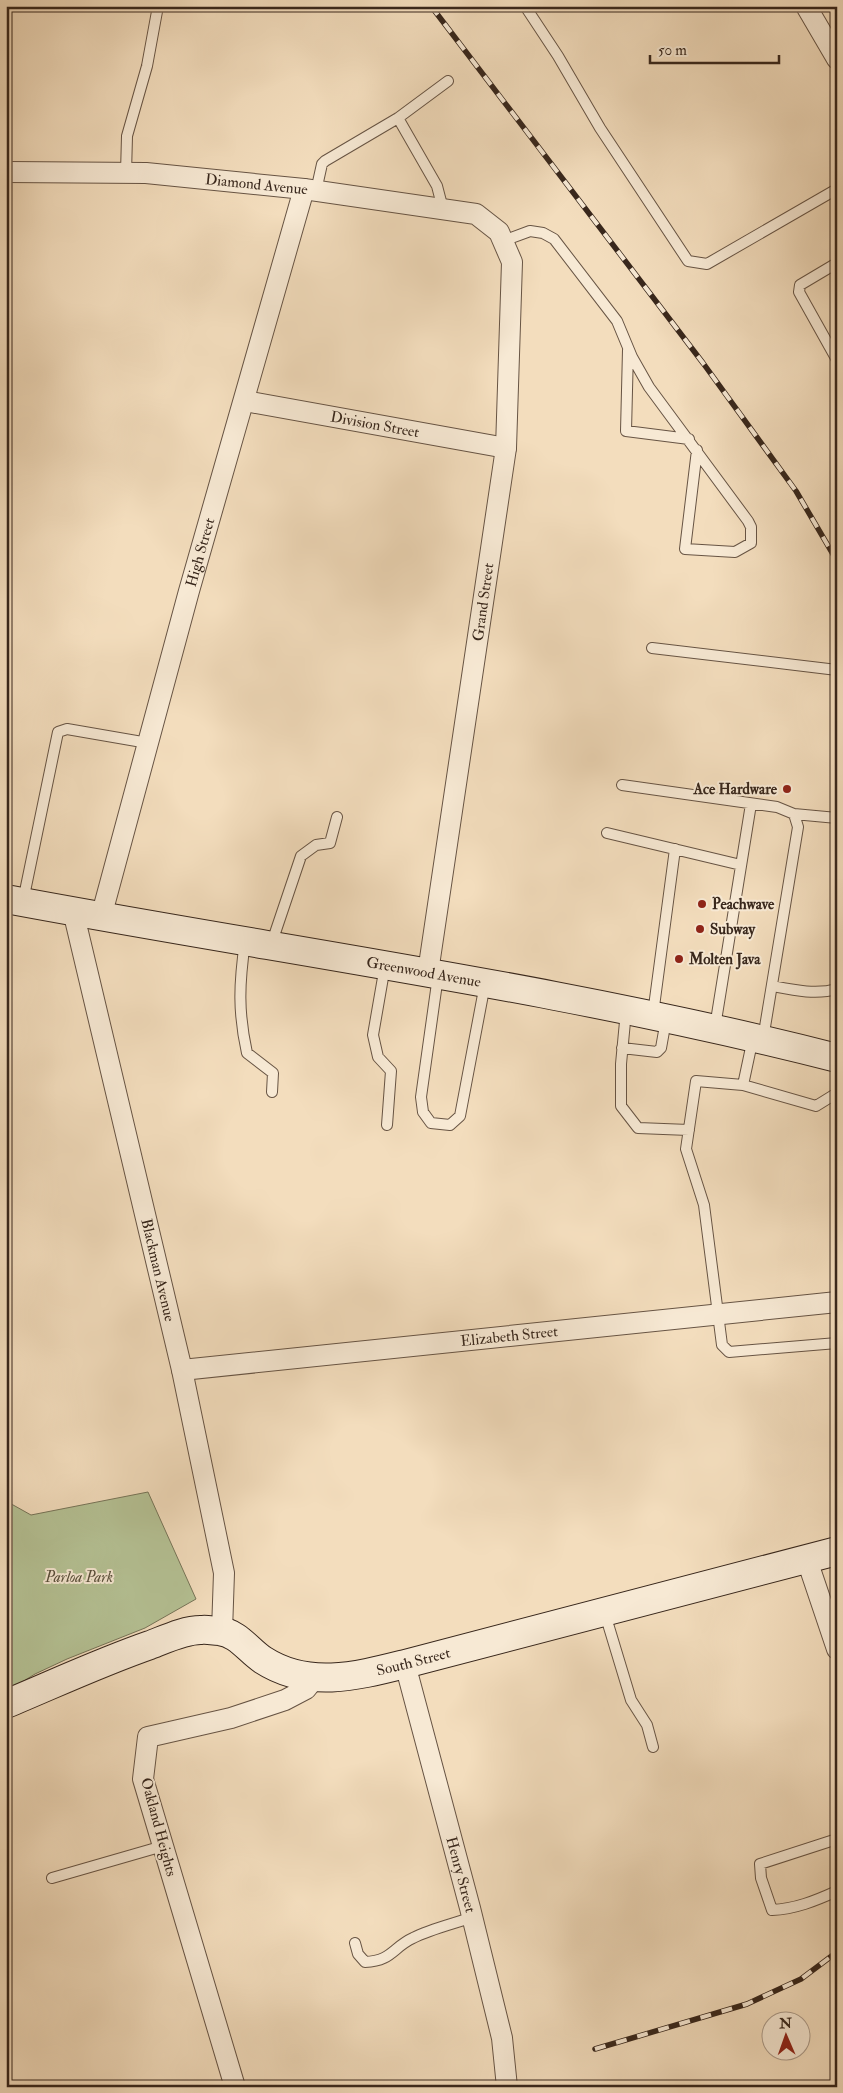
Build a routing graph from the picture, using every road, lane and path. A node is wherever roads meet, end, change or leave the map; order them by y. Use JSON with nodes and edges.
{"nodes":[{"id":1,"x":158,"y":6,"type":"edge"},
{"id":2,"x":525,"y":6,"type":"edge"},
{"id":3,"x":806,"y":6,"type":"edge"},
{"id":4,"x":837,"y":59,"type":"edge"},
{"id":5,"x":448,"y":81,"type":"dead end"},
{"id":6,"x":398,"y":118,"type":"junction"},
{"id":7,"x":6,"y":172,"type":"edge"},
{"id":8,"x":126,"y":172,"type":"junction"},
{"id":9,"x":837,"y":189,"type":"edge"},
{"id":10,"x":310,"y":190,"type":"junction"},
{"id":11,"x":443,"y":209,"type":"junction"},
{"id":12,"x":501,"y":236,"type":"junction"},
{"id":13,"x":837,"y":263,"type":"edge"},
{"id":14,"x":628,"y":348,"type":"junction"},
{"id":15,"x":837,"y":360,"type":"edge"},
{"id":16,"x":245,"y":401,"type":"junction"},
{"id":17,"x":689,"y":439,"type":"junction"},
{"id":18,"x":506,"y":448,"type":"junction"},
{"id":19,"x":697,"y":450,"type":"junction"},
{"id":20,"x":652,"y":648,"type":"dead end"},
{"id":21,"x":837,"y":670,"type":"edge"},
{"id":22,"x":148,"y":743,"type":"junction"},
{"id":23,"x":622,"y":785,"type":"dead end"},
{"id":24,"x":751,"y":804,"type":"junction"},
{"id":25,"x":794,"y":814,"type":"junction"},
{"id":26,"x":337,"y":817,"type":"dead end"},
{"id":27,"x":837,"y":818,"type":"edge"},
{"id":28,"x":607,"y":833,"type":"dead end"},
{"id":29,"x":675,"y":849,"type":"junction"},
{"id":30,"x":742,"y":864,"type":"junction"},
{"id":31,"x":14,"y":900,"type":"edge"},
{"id":32,"x":73,"y":911,"type":"junction"},
{"id":33,"x":101,"y":917,"type":"junction"},
{"id":34,"x":258,"y":944,"type":"junction"},
{"id":35,"x":385,"y":965,"type":"junction"},
{"id":36,"x":433,"y":973,"type":"junction"},
{"id":37,"x":486,"y":983,"type":"junction"},
{"id":38,"x":772,"y":986,"type":"junction"},
{"id":39,"x":837,"y":989,"type":"edge"},
{"id":40,"x":648,"y":1015,"type":"junction"},
{"id":41,"x":715,"y":1029,"type":"junction"},
{"id":42,"x":758,"y":1038,"type":"junction"},
{"id":43,"x":622,"y":1048,"type":"junction"},
{"id":44,"x":837,"y":1058,"type":"edge"},
{"id":45,"x":743,"y":1085,"type":"junction"},
{"id":46,"x":272,"y":1092,"type":"dead end"},
{"id":47,"x":837,"y":1092,"type":"edge"},
{"id":48,"x":387,"y":1125,"type":"dead end"},
{"id":49,"x":689,"y":1130,"type":"junction"},
{"id":50,"x":837,"y":1302,"type":"edge"},
{"id":51,"x":717,"y":1314,"type":"junction"},
{"id":52,"x":837,"y":1343,"type":"edge"},
{"id":53,"x":182,"y":1370,"type":"junction"},
{"id":54,"x":837,"y":1552,"type":"edge"},
{"id":55,"x":807,"y":1560,"type":"junction"},
{"id":56,"x":605,"y":1613,"type":"junction"},
{"id":57,"x":222,"y":1631,"type":"junction"},
{"id":58,"x":837,"y":1649,"type":"edge"},
{"id":59,"x":405,"y":1664,"type":"junction"},
{"id":60,"x":314,"y":1679,"type":"junction"},
{"id":61,"x":6,"y":1704,"type":"edge"},
{"id":62,"x":654,"y":1747,"type":"dead end"},
{"id":63,"x":837,"y":1839,"type":"edge"},
{"id":64,"x":163,"y":1846,"type":"junction"},
{"id":65,"x":52,"y":1878,"type":"dead end"},
{"id":66,"x":837,"y":1891,"type":"edge"},
{"id":67,"x":472,"y":1918,"type":"junction"},
{"id":68,"x":355,"y":1943,"type":"dead end"},
{"id":69,"x":235,"y":2087,"type":"edge"},
{"id":70,"x":508,"y":2087,"type":"edge"}],
"edges":[{"from":1,"to":8,"type":"lane"},
{"from":2,"to":9,"type":"lane"},
{"from":3,"to":4,"type":"street"},
{"from":5,"to":6,"type":"lane"},
{"from":6,"to":10,"type":"lane"},
{"from":6,"to":11,"type":"lane"},
{"from":7,"to":8,"type":"street","name":"Diamond Avenue"},
{"from":8,"to":10,"type":"street","name":"Diamond Avenue"},
{"from":10,"to":11,"type":"street","name":"Diamond Avenue"},
{"from":10,"to":16,"type":"street","name":"High Street"},
{"from":11,"to":12,"type":"street","name":"Diamond Avenue"},
{"from":12,"to":14,"type":"lane"},
{"from":12,"to":18,"type":"street","name":"Grand Street"},
{"from":13,"to":15,"type":"lane"},
{"from":14,"to":17,"type":"lane"},
{"from":14,"to":17,"type":"lane"},
{"from":16,"to":18,"type":"street","name":"Division Street"},
{"from":16,"to":22,"type":"street","name":"High Street"},
{"from":17,"to":19,"type":"lane"},
{"from":18,"to":36,"type":"street","name":"Grand Street"},
{"from":19,"to":19,"type":"lane"},
{"from":20,"to":21,"type":"lane"},
{"from":22,"to":31,"type":"lane"},
{"from":22,"to":33,"type":"street","name":"High Street"},
{"from":23,"to":24,"type":"lane"},
{"from":24,"to":25,"type":"lane"},
{"from":24,"to":30,"type":"lane"},
{"from":25,"to":27,"type":"lane"},
{"from":25,"to":38,"type":"lane"},
{"from":26,"to":34,"type":"lane"},
{"from":28,"to":29,"type":"lane"},
{"from":29,"to":30,"type":"lane"},
{"from":29,"to":40,"type":"lane"},
{"from":30,"to":41,"type":"lane"},
{"from":31,"to":32,"type":"street","name":"Greenwood Avenue"},
{"from":32,"to":33,"type":"street","name":"Greenwood Avenue"},
{"from":32,"to":53,"type":"street","name":"Blackman Avenue"},
{"from":33,"to":34,"type":"street","name":"Greenwood Avenue"},
{"from":34,"to":35,"type":"street","name":"Greenwood Avenue"},
{"from":34,"to":46,"type":"lane"},
{"from":35,"to":36,"type":"street","name":"Greenwood Avenue"},
{"from":35,"to":48,"type":"lane"},
{"from":36,"to":37,"type":"street","name":"Greenwood Avenue"},
{"from":36,"to":37,"type":"lane"},
{"from":37,"to":40,"type":"street","name":"Greenwood Avenue"},
{"from":38,"to":39,"type":"lane"},
{"from":38,"to":42,"type":"lane"},
{"from":40,"to":41,"type":"street","name":"Greenwood Avenue"},
{"from":40,"to":43,"type":"lane"},
{"from":40,"to":43,"type":"lane"},
{"from":41,"to":42,"type":"street","name":"Greenwood Avenue"},
{"from":42,"to":44,"type":"street","name":"Greenwood Avenue"},
{"from":42,"to":45,"type":"lane"},
{"from":43,"to":49,"type":"lane"},
{"from":45,"to":47,"type":"lane"},
{"from":45,"to":49,"type":"lane"},
{"from":49,"to":51,"type":"lane"},
{"from":50,"to":51,"type":"street","name":"Elizabeth Street"},
{"from":51,"to":52,"type":"lane"},
{"from":51,"to":53,"type":"street","name":"Elizabeth Street"},
{"from":53,"to":57,"type":"street","name":"Blackman Avenue"},
{"from":54,"to":55,"type":"street","name":"South Street"},
{"from":55,"to":56,"type":"street","name":"South Street"},
{"from":55,"to":58,"type":"street"},
{"from":56,"to":59,"type":"street","name":"South Street"},
{"from":56,"to":62,"type":"lane"},
{"from":57,"to":60,"type":"street","name":"South Street"},
{"from":57,"to":61,"type":"street","name":"South Street"},
{"from":59,"to":60,"type":"street","name":"South Street"},
{"from":59,"to":67,"type":"street","name":"Henry Street"},
{"from":60,"to":64,"type":"street","name":"Oakland Heights"},
{"from":63,"to":66,"type":"lane"},
{"from":64,"to":65,"type":"lane"},
{"from":64,"to":69,"type":"street","name":"Oakland Heights"},
{"from":67,"to":68,"type":"lane"},
{"from":67,"to":70,"type":"street","name":"Henry Street"}]}
